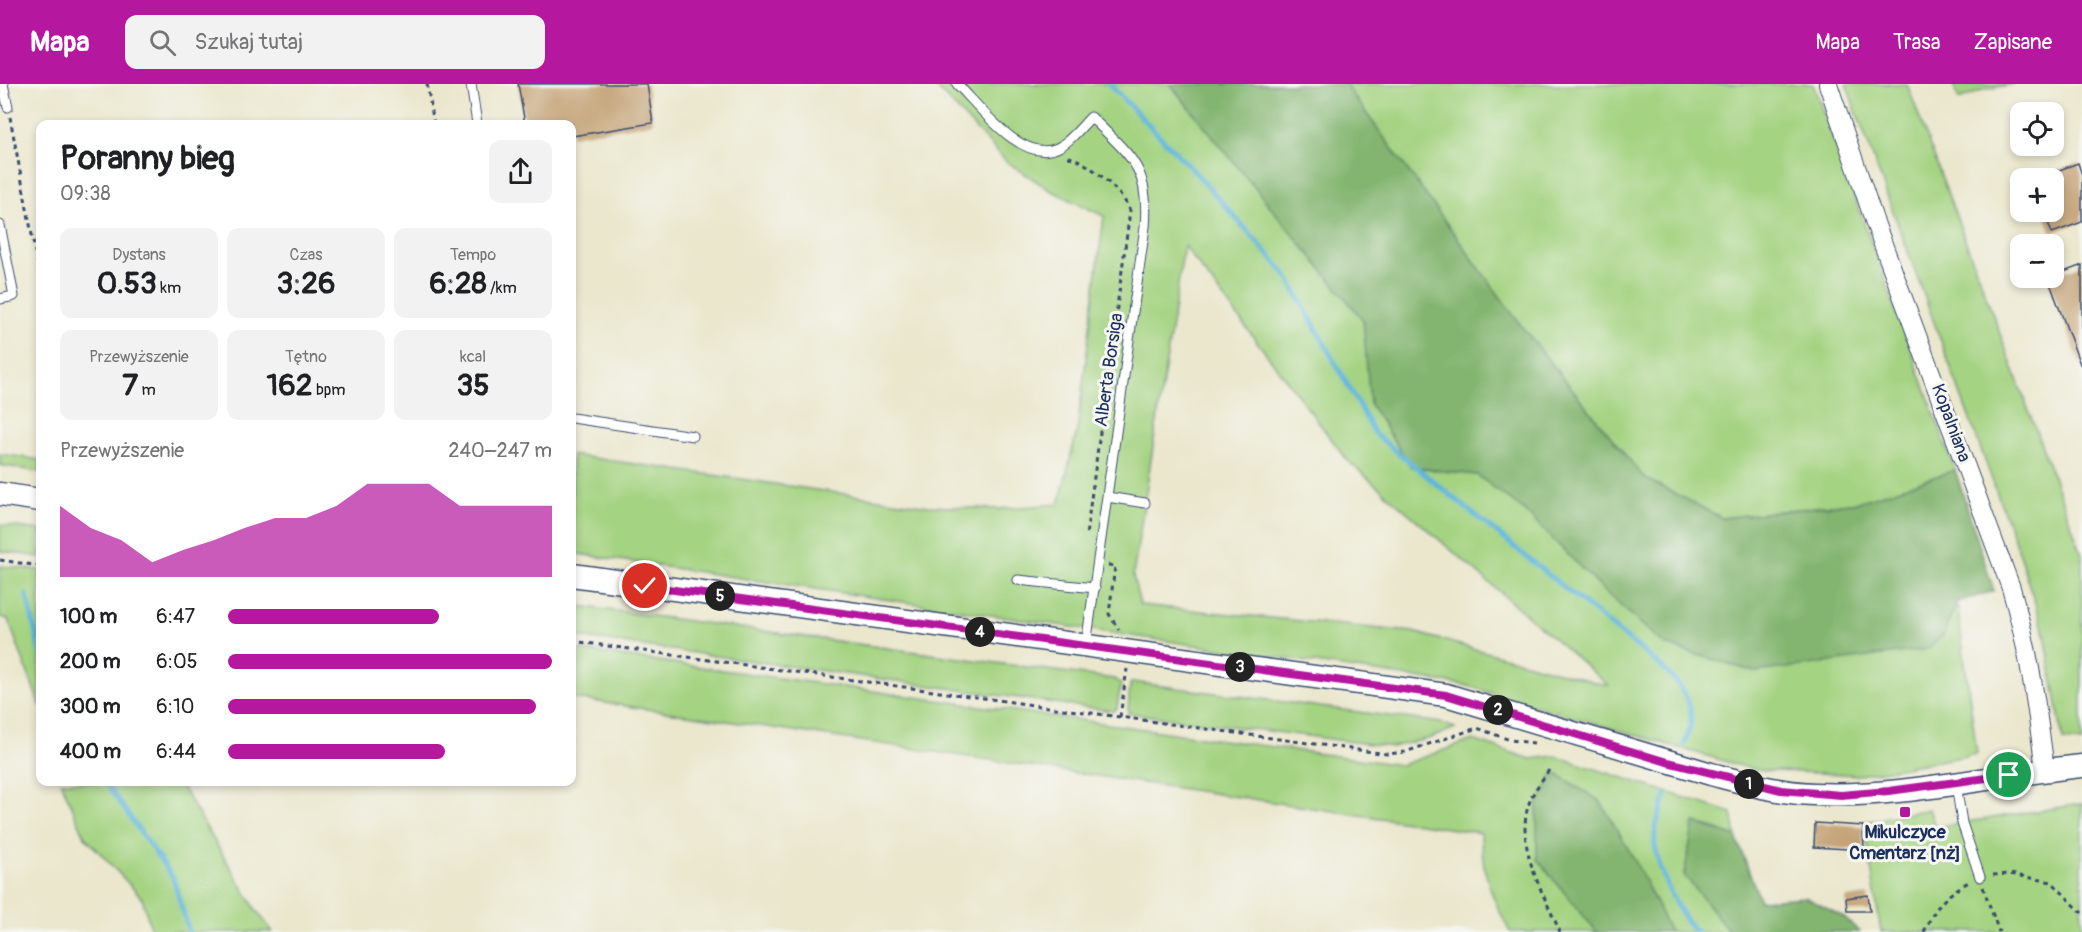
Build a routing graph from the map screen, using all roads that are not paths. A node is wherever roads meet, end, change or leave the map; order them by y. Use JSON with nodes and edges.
{"nodes":[{"id":1,"x":3,"y":84,"type":"edge"},
{"id":2,"x":471,"y":84,"type":"edge"},
{"id":3,"x":957,"y":84,"type":"edge"},
{"id":4,"x":1828,"y":84,"type":"edge"},
{"id":5,"x":8,"y":107,"type":"road end"},
{"id":6,"x":476,"y":120,"type":"edge"},
{"id":7,"x":0,"y":225,"type":"edge"},
{"id":8,"x":0,"y":299,"type":"edge"},
{"id":9,"x":576,"y":419,"type":"edge"},
{"id":10,"x":693,"y":436,"type":"dead end"},
{"id":11,"x":0,"y":494,"type":"edge"},
{"id":12,"x":1107,"y":497,"type":"junction"},
{"id":13,"x":36,"y":499,"type":"edge"},
{"id":14,"x":1145,"y":503,"type":"dead end"},
{"id":15,"x":576,"y":576,"type":"edge"},
{"id":16,"x":1018,"y":580,"type":"dead end"},
{"id":17,"x":1095,"y":588,"type":"junction"},
{"id":18,"x":1085,"y":647,"type":"junction"},
{"id":19,"x":2082,"y":766,"type":"edge"},
{"id":20,"x":2045,"y":770,"type":"junction"},
{"id":21,"x":1955,"y":783,"type":"junction"},
{"id":22,"x":1980,"y":877,"type":"road end"}],
"edges":[{"from":1,"to":5,"type":"lane"},
{"from":2,"to":6,"type":"lane"},
{"from":3,"to":12,"type":"lane","name":"Alberta Borsiga"},
{"from":4,"to":20,"type":"street","name":"Kopalniana"},
{"from":7,"to":8,"type":"lane"},
{"from":9,"to":10,"type":"lane"},
{"from":11,"to":13,"type":"street"},
{"from":12,"to":14,"type":"lane"},
{"from":12,"to":17,"type":"lane","name":"Alberta Borsiga"},
{"from":15,"to":18,"type":"street"},
{"from":16,"to":17,"type":"lane"},
{"from":17,"to":18,"type":"lane","name":"Alberta Borsiga"},
{"from":18,"to":21,"type":"street"},
{"from":19,"to":20,"type":"street"},
{"from":20,"to":21,"type":"street"},
{"from":21,"to":22,"type":"lane"}]}
